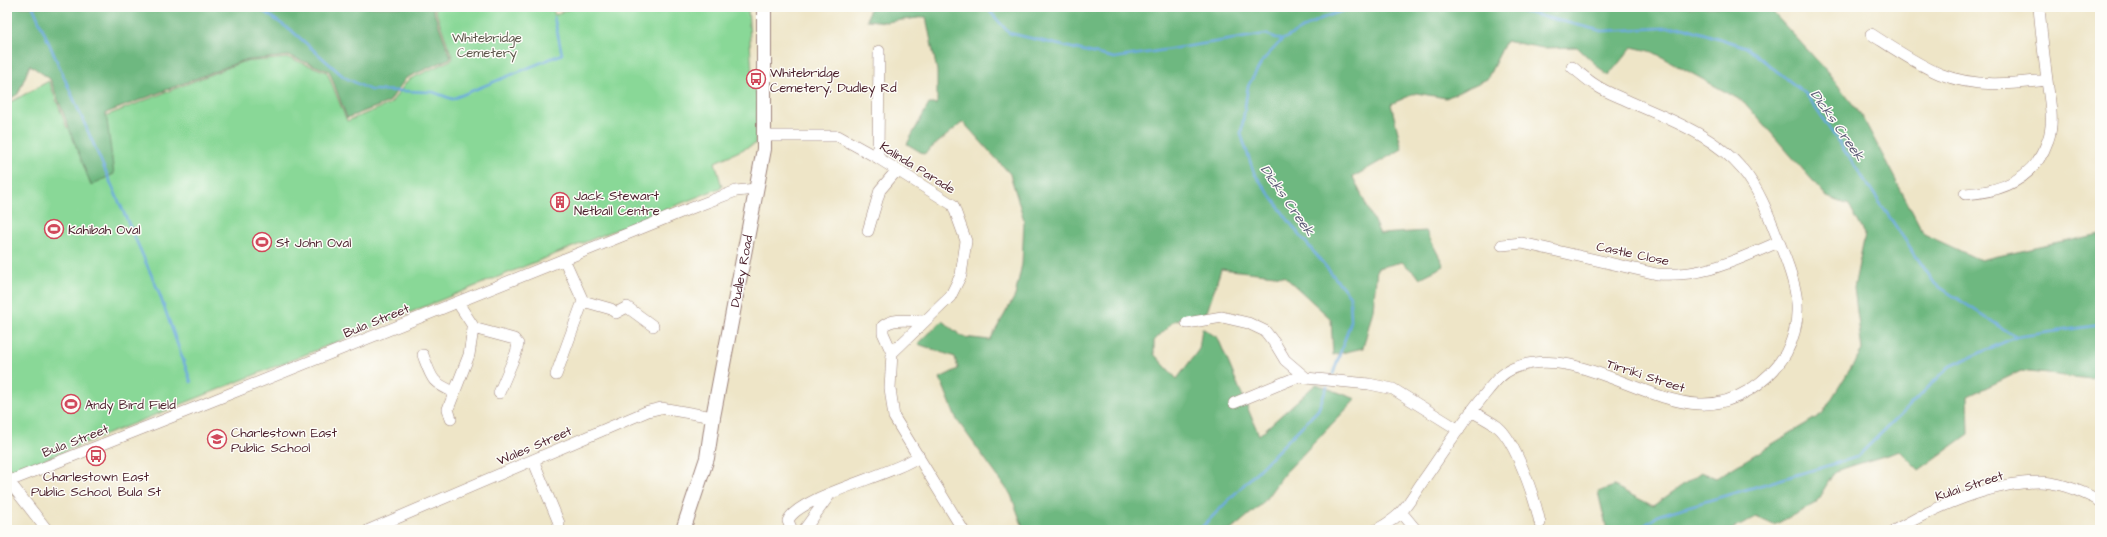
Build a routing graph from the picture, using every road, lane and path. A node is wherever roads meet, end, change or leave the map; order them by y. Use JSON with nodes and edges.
{"nodes":[{"id":1,"x":764,"y":7,"type":"edge"},
{"id":2,"x":2039,"y":7,"type":"edge"},
{"id":3,"x":1871,"y":34,"type":"dead end"},
{"id":4,"x":879,"y":51,"type":"dead end"},
{"id":5,"x":1572,"y":67,"type":"dead end"},
{"id":6,"x":2047,"y":80,"type":"junction"},
{"id":7,"x":765,"y":136,"type":"junction"},
{"id":8,"x":878,"y":158,"type":"junction"},
{"id":9,"x":897,"y":170,"type":"junction"},
{"id":10,"x":756,"y":189,"type":"junction"},
{"id":11,"x":1965,"y":194,"type":"dead end"},
{"id":12,"x":868,"y":231,"type":"dead end"},
{"id":13,"x":1779,"y":242,"type":"junction"},
{"id":14,"x":1502,"y":245,"type":"dead end"},
{"id":15,"x":564,"y":259,"type":"junction"},
{"id":16,"x":583,"y":301,"type":"junction"},
{"id":17,"x":458,"y":303,"type":"junction"},
{"id":18,"x":924,"y":321,"type":"junction"},
{"id":19,"x":1187,"y":323,"type":"dead end"},
{"id":20,"x":653,"y":326,"type":"dead end"},
{"id":21,"x":473,"y":328,"type":"junction"},
{"id":22,"x":892,"y":353,"type":"junction"},
{"id":23,"x":423,"y":355,"type":"dead end"},
{"id":24,"x":556,"y":375,"type":"dead end"},
{"id":25,"x":1302,"y":375,"type":"junction"},
{"id":26,"x":454,"y":392,"type":"junction"},
{"id":27,"x":499,"y":393,"type":"dead end"},
{"id":28,"x":1234,"y":403,"type":"dead end"},
{"id":29,"x":1471,"y":411,"type":"junction"},
{"id":30,"x":713,"y":417,"type":"junction"},
{"id":31,"x":450,"y":419,"type":"dead end"},
{"id":32,"x":1459,"y":430,"type":"junction"},
{"id":33,"x":919,"y":456,"type":"junction"},
{"id":34,"x":533,"y":460,"type":"junction"},
{"id":35,"x":8,"y":481,"type":"edge"},
{"id":36,"x":830,"y":494,"type":"junction"},
{"id":37,"x":2100,"y":501,"type":"edge"},
{"id":38,"x":1402,"y":513,"type":"junction"},
{"id":39,"x":1540,"y":523,"type":"dead end"},
{"id":40,"x":47,"y":530,"type":"edge"},
{"id":41,"x":369,"y":530,"type":"edge"},
{"id":42,"x":558,"y":530,"type":"edge"},
{"id":43,"x":683,"y":530,"type":"edge"},
{"id":44,"x":792,"y":530,"type":"edge"},
{"id":45,"x":804,"y":530,"type":"edge"},
{"id":46,"x":963,"y":530,"type":"edge"},
{"id":47,"x":1376,"y":530,"type":"edge"},
{"id":48,"x":1416,"y":530,"type":"edge"},
{"id":49,"x":1895,"y":530,"type":"edge"}],
"edges":[{"from":1,"to":7,"type":"main road","name":"Dudley Road"},
{"from":2,"to":6,"type":"street"},
{"from":3,"to":6,"type":"street"},
{"from":4,"to":8,"type":"street"},
{"from":5,"to":13,"type":"street","name":"Tirriki Street"},
{"from":6,"to":11,"type":"street"},
{"from":7,"to":8,"type":"street","name":"Kalinda Parade"},
{"from":7,"to":10,"type":"main road","name":"Dudley Road"},
{"from":8,"to":9,"type":"street","name":"Kalinda Parade"},
{"from":9,"to":12,"type":"street"},
{"from":9,"to":18,"type":"street","name":"Kalinda Parade"},
{"from":10,"to":15,"type":"street","name":"Bula Street"},
{"from":10,"to":30,"type":"main road","name":"Dudley Road"},
{"from":13,"to":14,"type":"street","name":"Castle Close"},
{"from":13,"to":29,"type":"street","name":"Tirriki Street"},
{"from":15,"to":16,"type":"street"},
{"from":15,"to":17,"type":"street","name":"Bula Street"},
{"from":16,"to":20,"type":"street"},
{"from":16,"to":24,"type":"street"},
{"from":17,"to":21,"type":"street"},
{"from":17,"to":35,"type":"street","name":"Bula Street"},
{"from":18,"to":22,"type":"street","name":"Kalinda Parade"},
{"from":18,"to":22,"type":"street"},
{"from":19,"to":25,"type":"street"},
{"from":21,"to":26,"type":"street"},
{"from":21,"to":27,"type":"street"},
{"from":22,"to":33,"type":"street"},
{"from":23,"to":26,"type":"street"},
{"from":25,"to":28,"type":"street"},
{"from":25,"to":32,"type":"street"},
{"from":26,"to":31,"type":"street"},
{"from":29,"to":32,"type":"street","name":"Tirriki Street"},
{"from":29,"to":39,"type":"street"},
{"from":30,"to":34,"type":"street","name":"Wales Street"},
{"from":30,"to":43,"type":"main road","name":"Dudley Road"},
{"from":32,"to":38,"type":"street","name":"Tirriki Street"},
{"from":33,"to":36,"type":"street"},
{"from":33,"to":46,"type":"street"},
{"from":34,"to":41,"type":"street","name":"Wales Street"},
{"from":34,"to":42,"type":"street"},
{"from":35,"to":40,"type":"street"},
{"from":36,"to":44,"type":"street"},
{"from":36,"to":45,"type":"street"},
{"from":37,"to":49,"type":"street","name":"Kulai Street"},
{"from":38,"to":47,"type":"street","name":"Tirriki Street"},
{"from":38,"to":48,"type":"street"}]}
